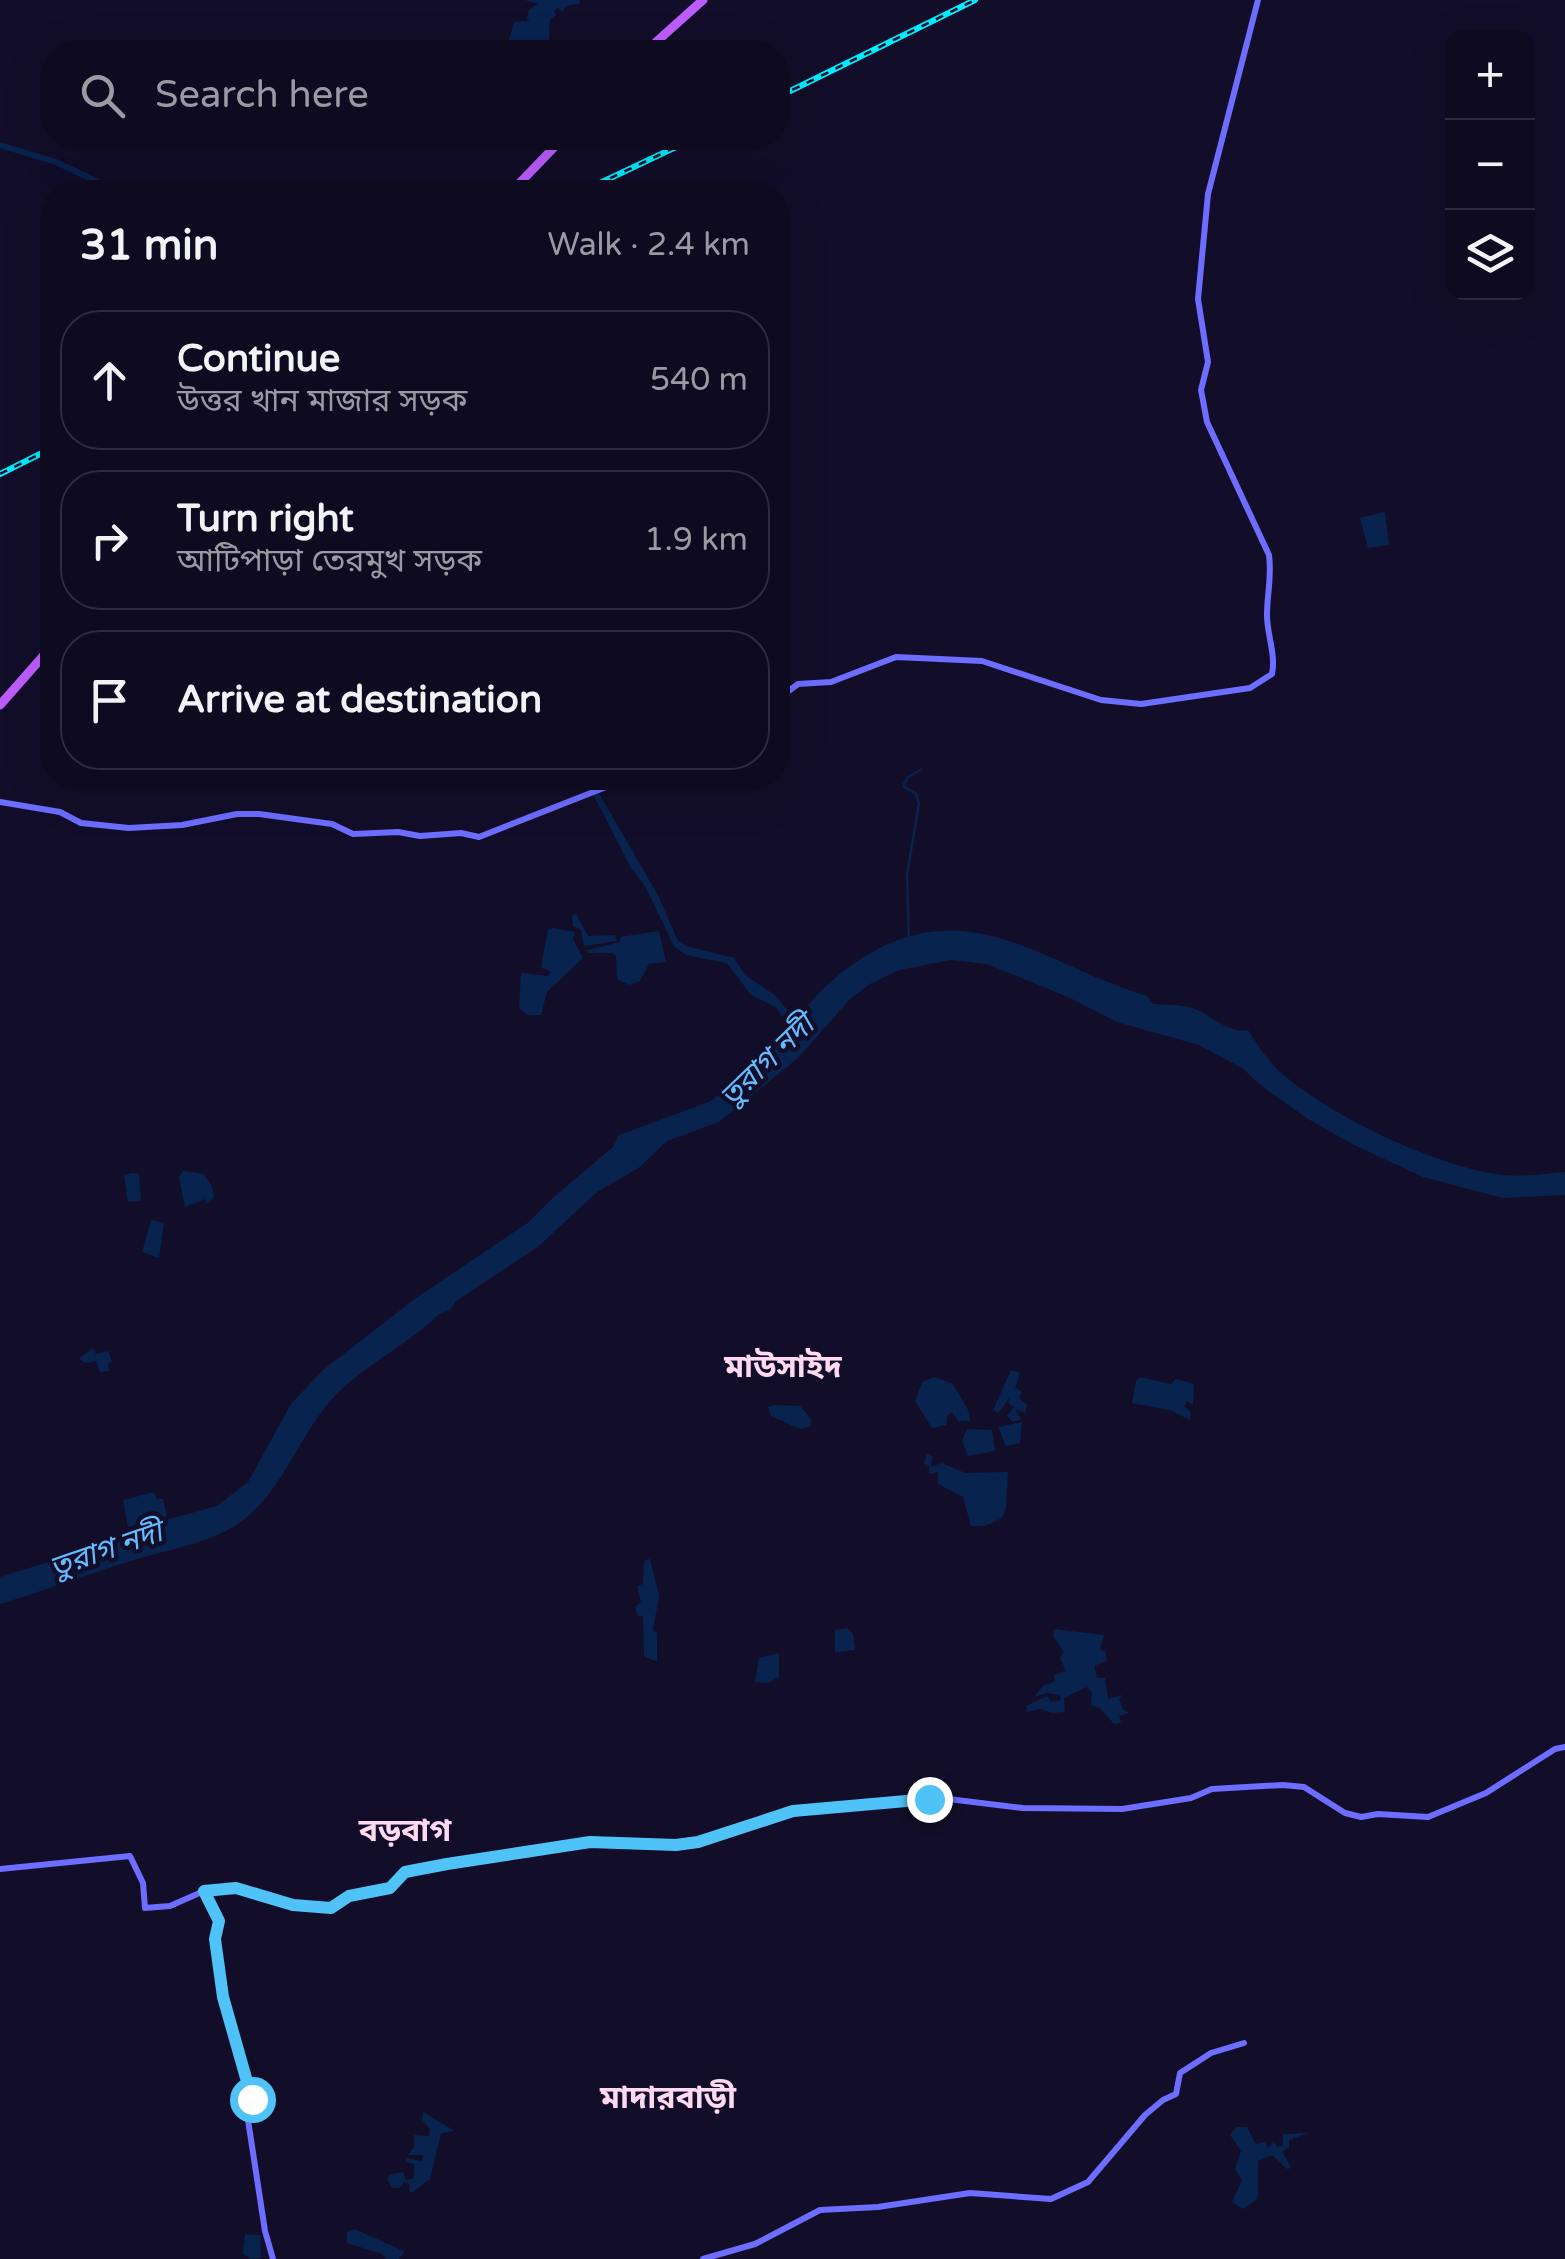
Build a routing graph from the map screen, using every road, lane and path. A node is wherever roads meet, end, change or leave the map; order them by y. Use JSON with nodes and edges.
{"nodes":[{"id":1,"x":702,"y":0,"type":"edge"},
{"id":2,"x":1258,"y":0,"type":"edge"},
{"id":3,"x":658,"y":40,"type":"edge"},
{"id":4,"x":551,"y":150,"type":"edge"},
{"id":5,"x":523,"y":180,"type":"edge"},
{"id":6,"x":40,"y":660,"type":"edge"},
{"id":7,"x":790,"y":690,"type":"edge"},
{"id":8,"x":0,"y":705,"type":"edge"},
{"id":9,"x":598,"y":790,"type":"edge"},
{"id":10,"x":0,"y":802,"type":"edge"},
{"id":11,"x":1565,"y":1746,"type":"edge"},
{"id":12,"x":0,"y":1869,"type":"edge"},
{"id":13,"x":204,"y":1891,"type":"junction"},
{"id":14,"x":1244,"y":2042,"type":"dead end"},
{"id":15,"x":272,"y":2259,"type":"edge"},
{"id":16,"x":704,"y":2259,"type":"edge"}],
"edges":[{"from":1,"to":3,"type":"main road"},
{"from":2,"to":7,"type":"street"},
{"from":4,"to":5,"type":"main road"},
{"from":6,"to":8,"type":"main road"},
{"from":9,"to":10,"type":"street"},
{"from":11,"to":13,"type":"street"},
{"from":12,"to":13,"type":"street"},
{"from":13,"to":15,"type":"street"},
{"from":14,"to":16,"type":"street"}]}
